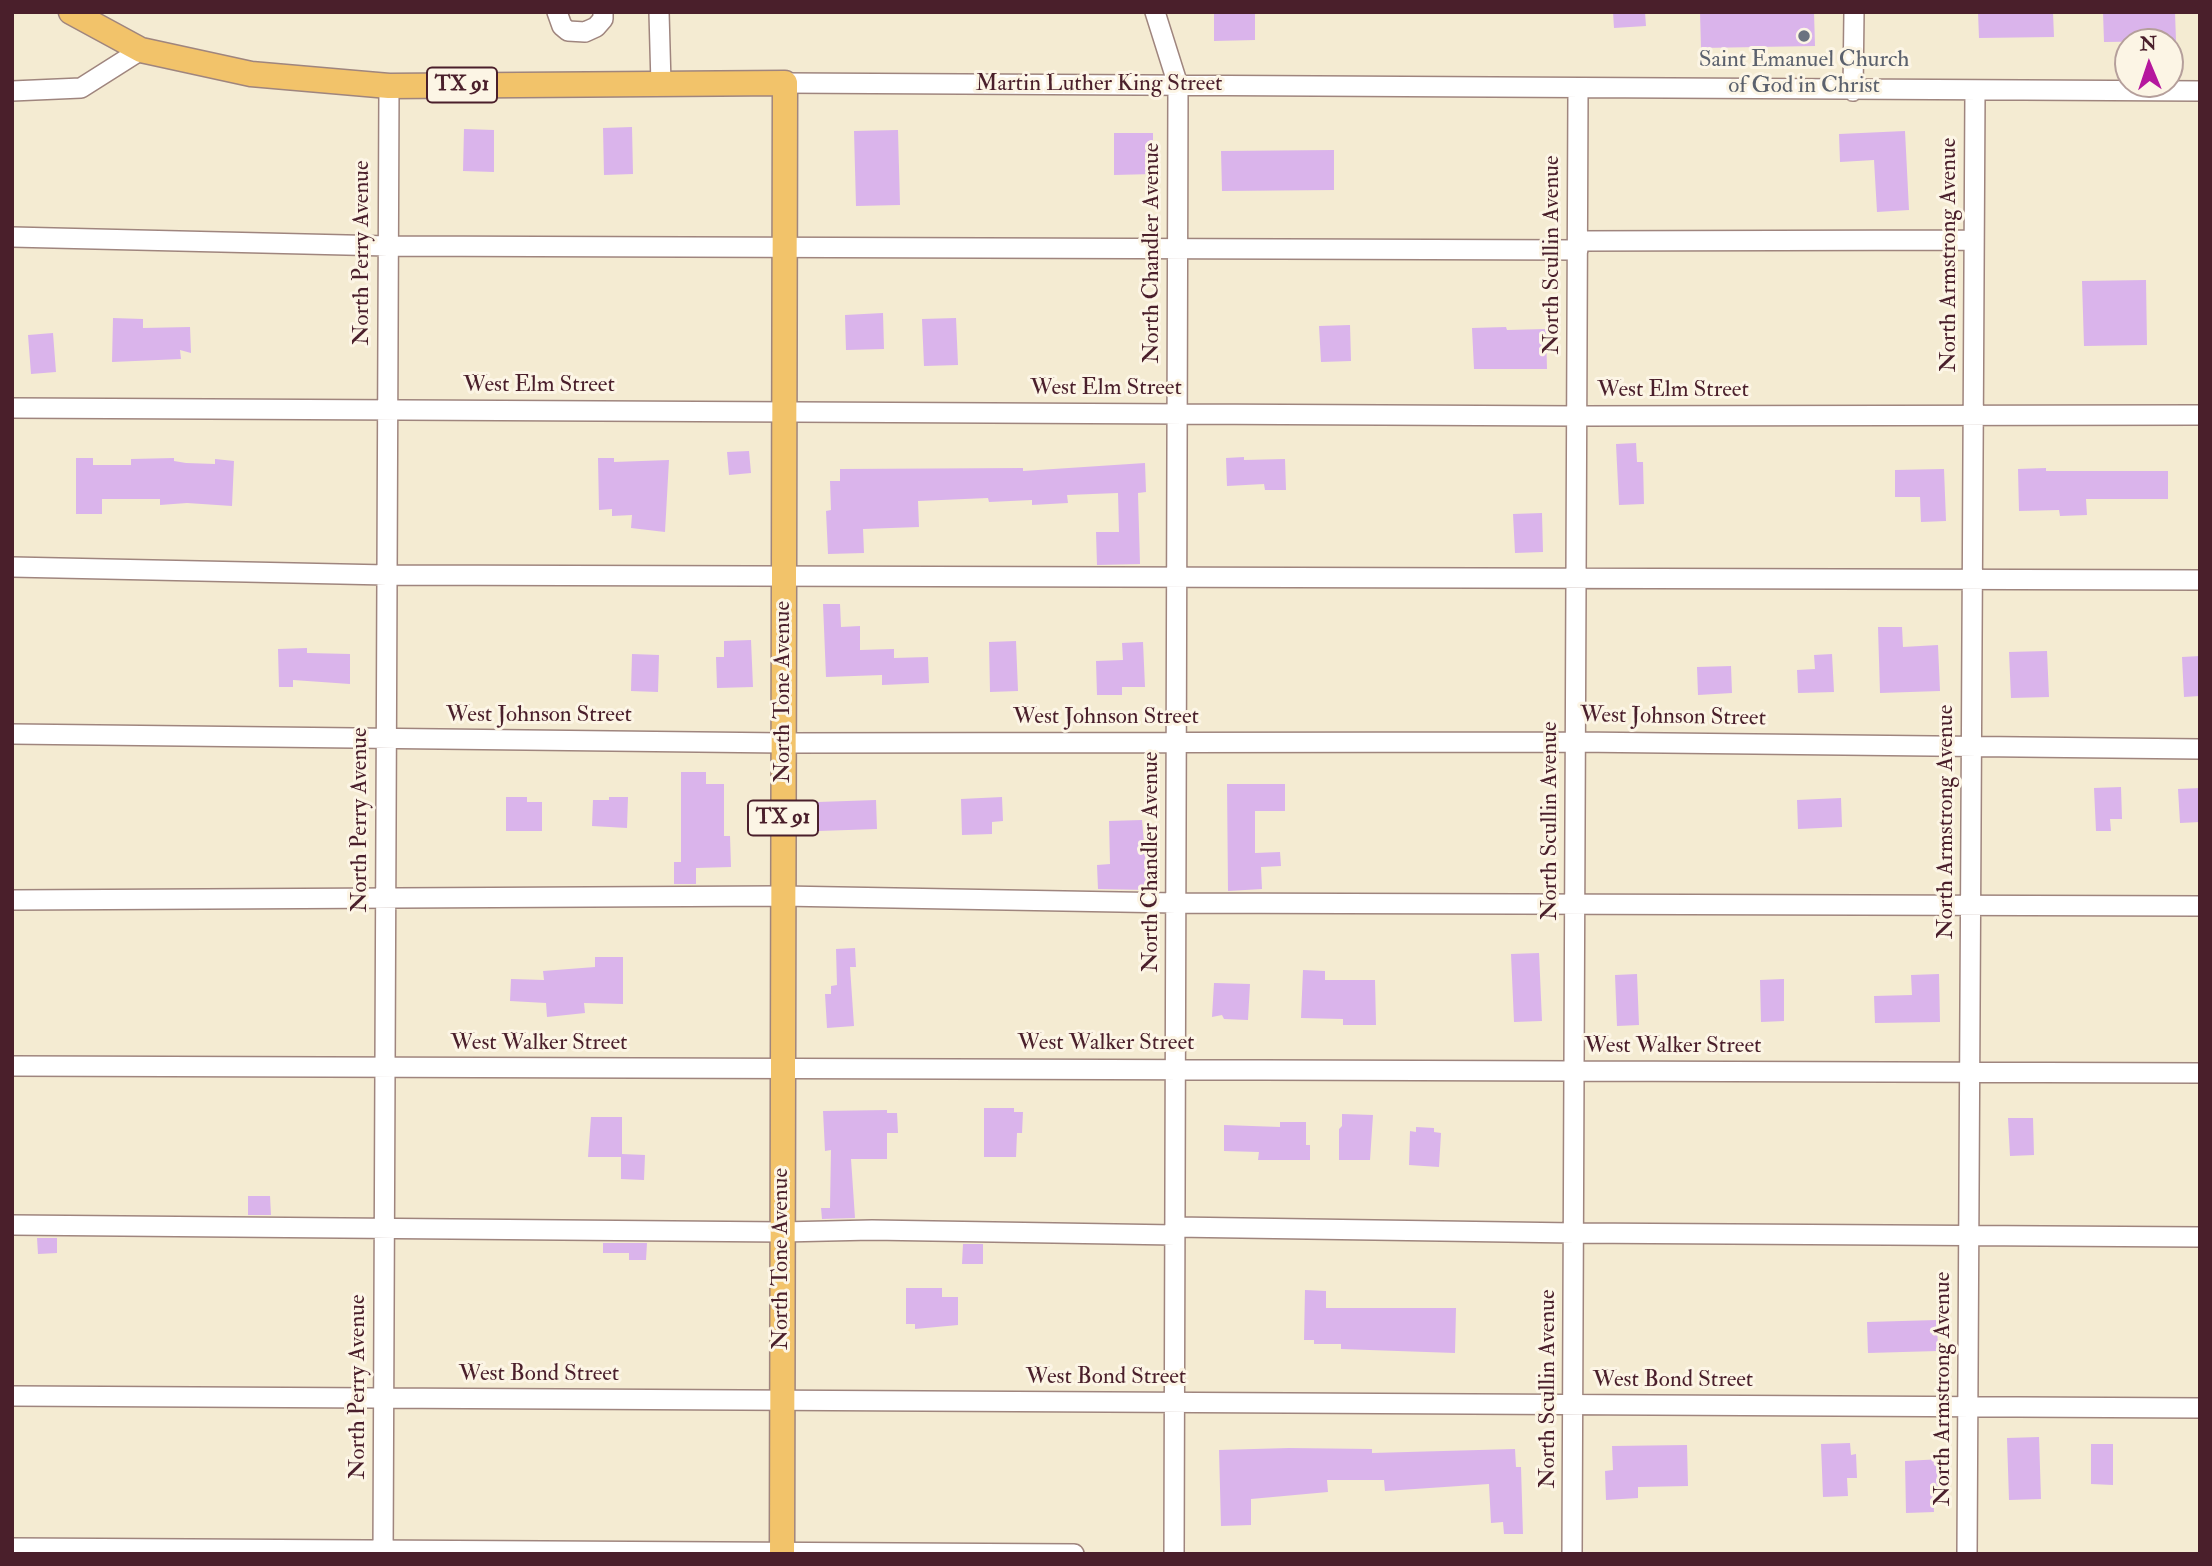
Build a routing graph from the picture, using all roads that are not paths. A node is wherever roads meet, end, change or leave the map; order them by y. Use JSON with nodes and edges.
{"nodes":[{"id":1,"x":71,"y":12,"type":"edge"},
{"id":2,"x":557,"y":12,"type":"edge"},
{"id":3,"x":603,"y":12,"type":"edge"},
{"id":4,"x":659,"y":12,"type":"edge"},
{"id":5,"x":1155,"y":12,"type":"edge"},
{"id":6,"x":1854,"y":12,"type":"edge"},
{"id":7,"x":106,"y":22,"type":"edge"},
{"id":8,"x":141,"y":50,"type":"junction"},
{"id":9,"x":661,"y":83,"type":"junction"},
{"id":10,"x":785,"y":83,"type":"junction"},
{"id":11,"x":1178,"y":85,"type":"junction"},
{"id":12,"x":388,"y":86,"type":"junction"},
{"id":13,"x":12,"y":90,"type":"edge"},
{"id":14,"x":1578,"y":90,"type":"junction"},
{"id":15,"x":1853,"y":91,"type":"junction"},
{"id":16,"x":1975,"y":91,"type":"junction"},
{"id":17,"x":2200,"y":91,"type":"edge"},
{"id":18,"x":12,"y":237,"type":"edge"},
{"id":19,"x":1974,"y":240,"type":"junction"},
{"id":20,"x":786,"y":245,"type":"junction"},
{"id":21,"x":1578,"y":245,"type":"junction"},
{"id":22,"x":388,"y":246,"type":"junction"},
{"id":23,"x":1178,"y":247,"type":"junction"},
{"id":24,"x":12,"y":408,"type":"edge"},
{"id":25,"x":387,"y":411,"type":"junction"},
{"id":26,"x":785,"y":411,"type":"junction"},
{"id":27,"x":1178,"y":414,"type":"junction"},
{"id":28,"x":2200,"y":415,"type":"edge"},
{"id":29,"x":1577,"y":416,"type":"junction"},
{"id":30,"x":1974,"y":416,"type":"junction"},
{"id":31,"x":12,"y":567,"type":"edge"},
{"id":32,"x":387,"y":575,"type":"junction"},
{"id":33,"x":784,"y":576,"type":"junction"},
{"id":34,"x":1576,"y":576,"type":"junction"},
{"id":35,"x":1177,"y":579,"type":"junction"},
{"id":36,"x":1973,"y":579,"type":"junction"},
{"id":37,"x":2200,"y":580,"type":"edge"},
{"id":38,"x":12,"y":734,"type":"edge"},
{"id":39,"x":386,"y":740,"type":"junction"},
{"id":40,"x":1177,"y":742,"type":"junction"},
{"id":41,"x":1576,"y":742,"type":"junction"},
{"id":42,"x":783,"y":743,"type":"junction"},
{"id":43,"x":1972,"y":747,"type":"junction"},
{"id":44,"x":2200,"y":749,"type":"edge"},
{"id":45,"x":782,"y":896,"type":"junction"},
{"id":46,"x":386,"y":899,"type":"junction"},
{"id":47,"x":12,"y":900,"type":"edge"},
{"id":48,"x":1176,"y":902,"type":"junction"},
{"id":49,"x":1574,"y":904,"type":"junction"},
{"id":50,"x":1971,"y":904,"type":"junction"},
{"id":51,"x":2200,"y":906,"type":"edge"},
{"id":52,"x":12,"y":1066,"type":"edge"},
{"id":53,"x":385,"y":1068,"type":"junction"},
{"id":54,"x":781,"y":1068,"type":"junction"},
{"id":55,"x":1176,"y":1068,"type":"junction"},
{"id":56,"x":1574,"y":1070,"type":"junction"},
{"id":57,"x":1970,"y":1073,"type":"junction"},
{"id":58,"x":2200,"y":1073,"type":"edge"},
{"id":59,"x":12,"y":1225,"type":"edge"},
{"id":60,"x":384,"y":1228,"type":"junction"},
{"id":61,"x":1175,"y":1231,"type":"junction"},
{"id":62,"x":782,"y":1233,"type":"junction"},
{"id":63,"x":1574,"y":1233,"type":"junction"},
{"id":64,"x":1969,"y":1237,"type":"junction"},
{"id":65,"x":2200,"y":1237,"type":"edge"},
{"id":66,"x":12,"y":1396,"type":"edge"},
{"id":67,"x":384,"y":1398,"type":"junction"},
{"id":68,"x":783,"y":1400,"type":"junction"},
{"id":69,"x":1175,"y":1403,"type":"junction"},
{"id":70,"x":1573,"y":1405,"type":"junction"},
{"id":71,"x":1968,"y":1407,"type":"junction"},
{"id":72,"x":2200,"y":1408,"type":"edge"},
{"id":73,"x":12,"y":1548,"type":"edge"},
{"id":74,"x":383,"y":1552,"type":"edge"},
{"id":75,"x":782,"y":1553,"type":"edge"},
{"id":76,"x":1074,"y":1554,"type":"edge"},
{"id":77,"x":1174,"y":1554,"type":"edge"},
{"id":78,"x":1573,"y":1554,"type":"edge"},
{"id":79,"x":1967,"y":1554,"type":"edge"}],
"edges":[{"from":1,"to":7,"type":"main road","number":"TX 91"},
{"from":2,"to":3,"type":"street"},
{"from":4,"to":9,"type":"street"},
{"from":5,"to":11,"type":"street","name":"North Chandler Avenue"},
{"from":6,"to":15,"type":"street"},
{"from":7,"to":8,"type":"main road","number":"TX 91"},
{"from":8,"to":12,"type":"main road","name":"Martin Luther King Street","number":"TX 91"},
{"from":8,"to":13,"type":"street"},
{"from":9,"to":10,"type":"main road","name":"Martin Luther King Street","number":"TX 91"},
{"from":9,"to":12,"type":"main road","name":"Martin Luther King Street","number":"TX 91"},
{"from":10,"to":11,"type":"street","name":"Martin Luther King Street"},
{"from":10,"to":20,"type":"main road","name":"North Tone Avenue","number":"TX 91"},
{"from":11,"to":14,"type":"street","name":"Martin Luther King Street"},
{"from":11,"to":23,"type":"street","name":"North Chandler Avenue"},
{"from":12,"to":22,"type":"street","name":"North Perry Avenue"},
{"from":14,"to":15,"type":"street","name":"Martin Luther King Street"},
{"from":14,"to":21,"type":"street","name":"North Scullin Avenue"},
{"from":15,"to":16,"type":"street","name":"Martin Luther King Street"},
{"from":16,"to":17,"type":"street","name":"Martin Luther King Street"},
{"from":16,"to":19,"type":"street","name":"North Armstrong Avenue"},
{"from":18,"to":22,"type":"street"},
{"from":19,"to":21,"type":"street"},
{"from":19,"to":30,"type":"street","name":"North Armstrong Avenue"},
{"from":20,"to":22,"type":"street"},
{"from":20,"to":23,"type":"street"},
{"from":20,"to":26,"type":"main road","name":"North Tone Avenue","number":"TX 91"},
{"from":21,"to":23,"type":"street"},
{"from":21,"to":29,"type":"street","name":"North Scullin Avenue"},
{"from":22,"to":25,"type":"street","name":"North Perry Avenue"},
{"from":23,"to":27,"type":"street","name":"North Chandler Avenue"},
{"from":24,"to":25,"type":"street","name":"West Elm Street"},
{"from":25,"to":26,"type":"street","name":"West Elm Street"},
{"from":25,"to":32,"type":"street","name":"North Perry Avenue"},
{"from":26,"to":27,"type":"street","name":"West Elm Street"},
{"from":26,"to":33,"type":"main road","name":"North Tone Avenue","number":"TX 91"},
{"from":27,"to":29,"type":"street","name":"West Elm Street"},
{"from":27,"to":35,"type":"street","name":"North Chandler Avenue"},
{"from":28,"to":30,"type":"street","name":"West Elm Street"},
{"from":29,"to":30,"type":"street","name":"West Elm Street"},
{"from":29,"to":34,"type":"street","name":"North Scullin Avenue"},
{"from":30,"to":36,"type":"street","name":"North Armstrong Avenue"},
{"from":31,"to":32,"type":"street"},
{"from":32,"to":33,"type":"street"},
{"from":32,"to":39,"type":"street","name":"North Perry Avenue"},
{"from":33,"to":35,"type":"street"},
{"from":33,"to":42,"type":"main road","name":"North Tone Avenue","number":"TX 91"},
{"from":34,"to":35,"type":"street"},
{"from":34,"to":36,"type":"street"},
{"from":34,"to":41,"type":"street","name":"North Scullin Avenue"},
{"from":35,"to":40,"type":"street","name":"North Chandler Avenue"},
{"from":36,"to":37,"type":"street"},
{"from":36,"to":43,"type":"street","name":"North Armstrong Avenue"},
{"from":38,"to":39,"type":"street","name":"West Johnson Street"},
{"from":39,"to":42,"type":"street","name":"West Johnson Street"},
{"from":39,"to":46,"type":"street","name":"North Perry Avenue"},
{"from":40,"to":41,"type":"street","name":"West Johnson Street"},
{"from":40,"to":42,"type":"street","name":"West Johnson Street"},
{"from":40,"to":48,"type":"street","name":"North Chandler Avenue"},
{"from":41,"to":43,"type":"street","name":"West Johnson Street"},
{"from":41,"to":49,"type":"street","name":"North Scullin Avenue"},
{"from":42,"to":45,"type":"main road","name":"North Tone Avenue","number":"TX 91"},
{"from":43,"to":44,"type":"street","name":"West Johnson Street"},
{"from":43,"to":50,"type":"street","name":"North Armstrong Avenue"},
{"from":45,"to":46,"type":"street"},
{"from":45,"to":48,"type":"street"},
{"from":45,"to":54,"type":"main road","name":"North Tone Avenue","number":"TX 91"},
{"from":46,"to":47,"type":"street"},
{"from":46,"to":53,"type":"street","name":"North Perry Avenue"},
{"from":48,"to":49,"type":"street"},
{"from":48,"to":55,"type":"street","name":"North Chandler Avenue"},
{"from":49,"to":50,"type":"street"},
{"from":49,"to":56,"type":"street","name":"North Scullin Avenue"},
{"from":50,"to":51,"type":"street"},
{"from":50,"to":57,"type":"street","name":"North Armstrong Avenue"},
{"from":52,"to":53,"type":"street","name":"West Walker Street"},
{"from":53,"to":54,"type":"street","name":"West Walker Street"},
{"from":53,"to":60,"type":"street","name":"North Perry Avenue"},
{"from":54,"to":55,"type":"street","name":"West Walker Street"},
{"from":54,"to":62,"type":"main road","name":"North Tone Avenue","number":"TX 91"},
{"from":55,"to":56,"type":"street","name":"West Walker Street"},
{"from":55,"to":61,"type":"street","name":"North Chandler Avenue"},
{"from":56,"to":57,"type":"street","name":"West Walker Street"},
{"from":56,"to":63,"type":"street","name":"North Scullin Avenue"},
{"from":57,"to":58,"type":"street","name":"West Walker Street"},
{"from":57,"to":64,"type":"street","name":"North Armstrong Avenue"},
{"from":59,"to":60,"type":"street"},
{"from":60,"to":62,"type":"street"},
{"from":60,"to":67,"type":"street","name":"North Perry Avenue"},
{"from":61,"to":62,"type":"street"},
{"from":61,"to":63,"type":"street"},
{"from":61,"to":69,"type":"street","name":"North Chandler Avenue"},
{"from":62,"to":68,"type":"main road","name":"North Tone Avenue","number":"TX 91"},
{"from":63,"to":64,"type":"street"},
{"from":63,"to":70,"type":"street","name":"North Scullin Avenue"},
{"from":64,"to":65,"type":"street"},
{"from":64,"to":71,"type":"street","name":"North Armstrong Avenue"},
{"from":66,"to":67,"type":"street","name":"West Bond Street"},
{"from":67,"to":68,"type":"street","name":"West Bond Street"},
{"from":67,"to":74,"type":"street","name":"North Perry Avenue"},
{"from":68,"to":69,"type":"street","name":"West Bond Street"},
{"from":68,"to":75,"type":"main road","name":"North Tone Avenue","number":"TX 91"},
{"from":69,"to":70,"type":"street","name":"West Bond Street"},
{"from":69,"to":77,"type":"street","name":"North Chandler Avenue"},
{"from":70,"to":71,"type":"street","name":"West Bond Street"},
{"from":70,"to":78,"type":"street","name":"North Scullin Avenue"},
{"from":71,"to":72,"type":"street","name":"West Bond Street"},
{"from":71,"to":79,"type":"street","name":"North Armstrong Avenue"},
{"from":73,"to":74,"type":"street"},
{"from":74,"to":75,"type":"street"},
{"from":75,"to":76,"type":"street"}]}
